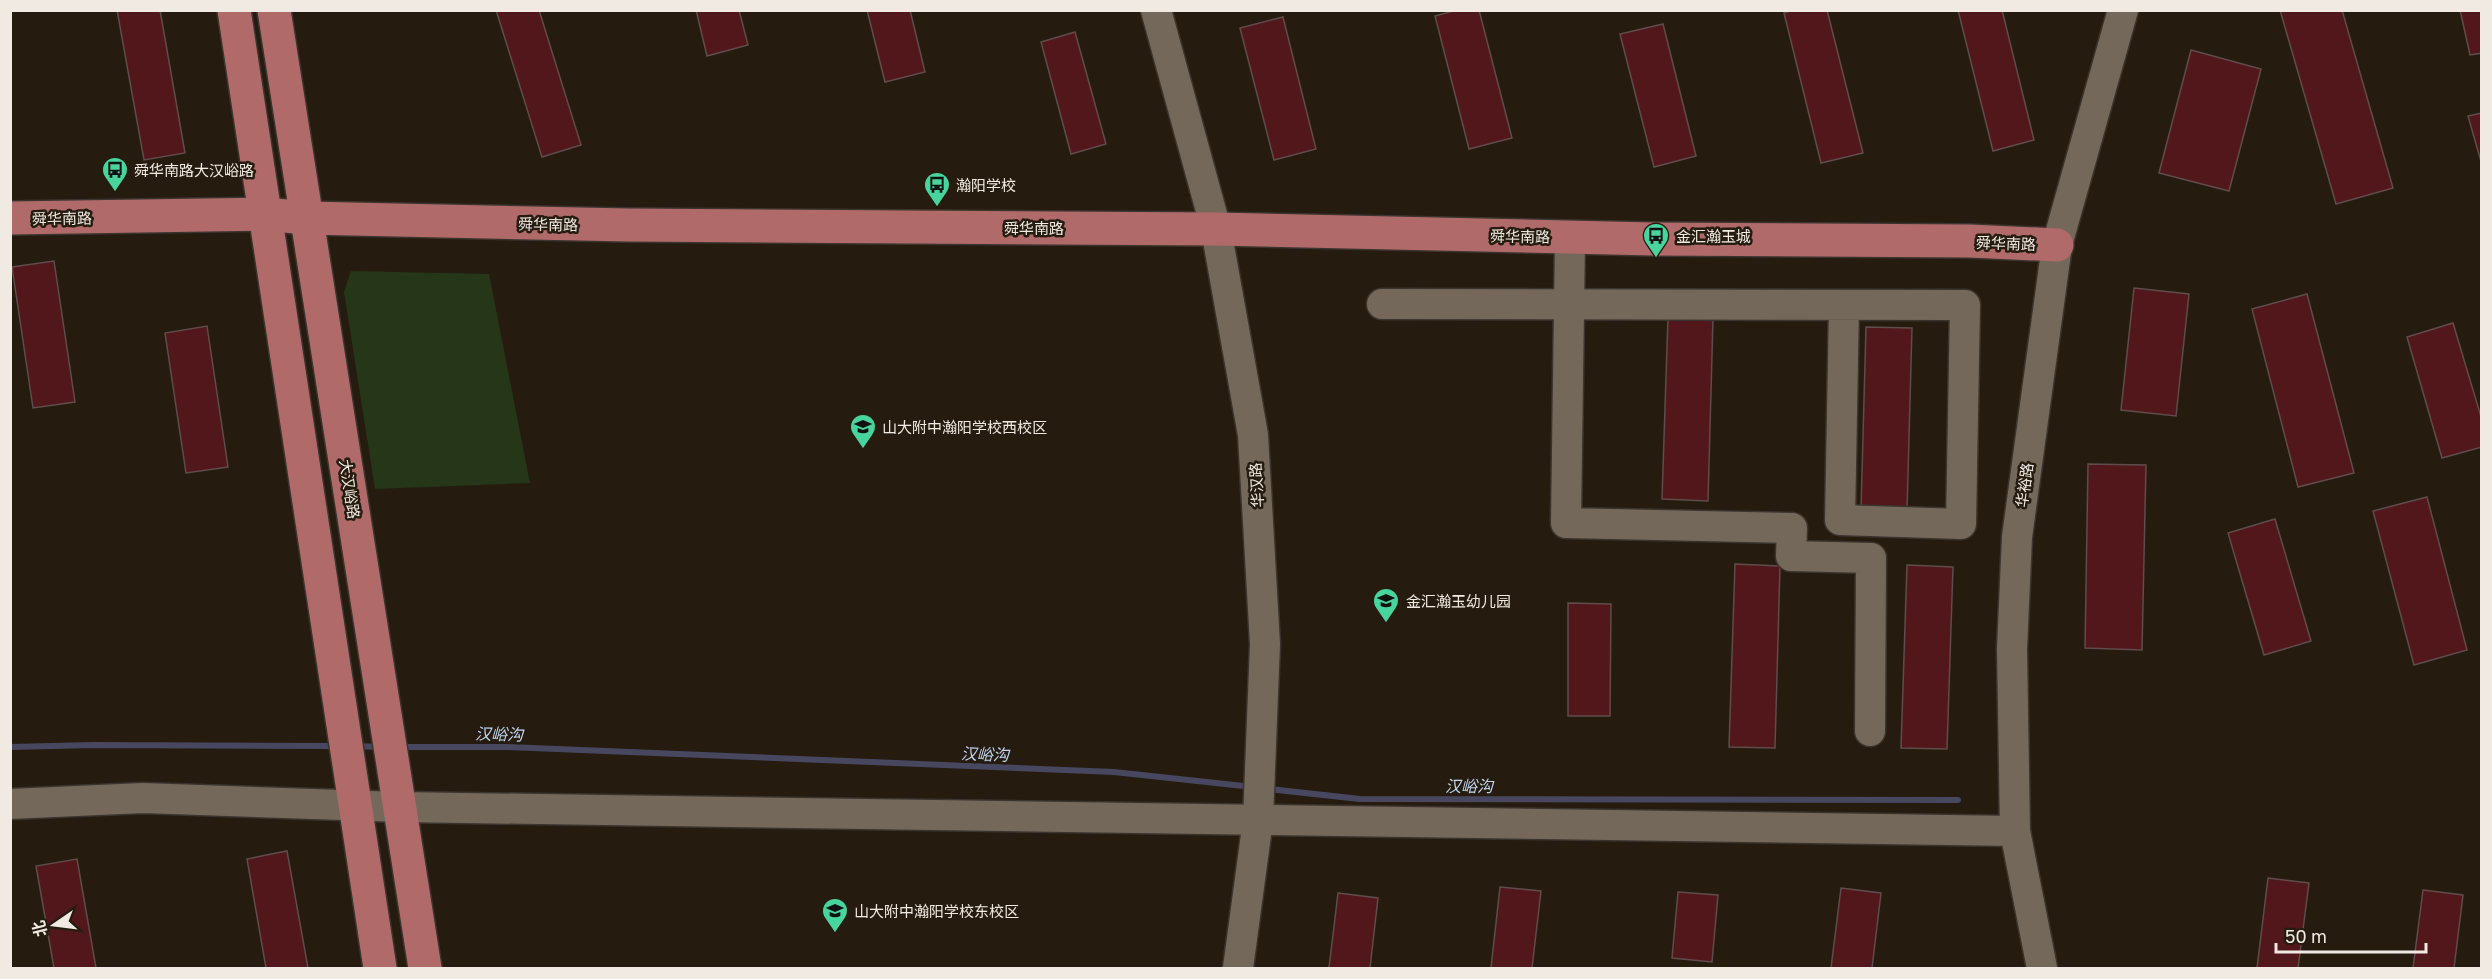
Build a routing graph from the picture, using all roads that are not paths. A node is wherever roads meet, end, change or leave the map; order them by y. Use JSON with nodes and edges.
{"nodes":[{"id":1,"x":234,"y":10,"type":"edge"},
{"id":2,"x":274,"y":10,"type":"edge"},
{"id":3,"x":1156,"y":10,"type":"edge"},
{"id":4,"x":2123,"y":10,"type":"edge"},
{"id":5,"x":265,"y":214,"type":"junction"},
{"id":6,"x":10,"y":218,"type":"edge"},
{"id":7,"x":306,"y":218,"type":"junction"},
{"id":8,"x":1216,"y":229,"type":"junction"},
{"id":9,"x":1570,"y":237,"type":"junction"},
{"id":10,"x":2057,"y":245,"type":"junction"},
{"id":11,"x":1382,"y":303,"type":"dead end"},
{"id":12,"x":1569,"y":304,"type":"junction"},
{"id":13,"x":1844,"y":305,"type":"junction"},
{"id":14,"x":1870,"y":730,"type":"dead end"},
{"id":15,"x":1259,"y":799,"type":"junction"},
{"id":16,"x":10,"y":804,"type":"edge"},
{"id":17,"x":355,"y":805,"type":"junction"},
{"id":18,"x":400,"y":807,"type":"junction"},
{"id":19,"x":2014,"y":831,"type":"junction"},
{"id":20,"x":380,"y":969,"type":"edge"},
{"id":21,"x":425,"y":969,"type":"edge"},
{"id":22,"x":1238,"y":969,"type":"edge"},
{"id":23,"x":2042,"y":969,"type":"edge"}],
"edges":[{"from":1,"to":5,"type":"main road"},
{"from":2,"to":7,"type":"main road","name":"大汉峪路"},
{"from":3,"to":8,"type":"street","name":"华汉路"},
{"from":4,"to":10,"type":"street","name":"华裕路"},
{"from":5,"to":6,"type":"main road","name":"舜华南路"},
{"from":5,"to":7,"type":"main road","name":"舜华南路"},
{"from":5,"to":17,"type":"main road"},
{"from":7,"to":8,"type":"main road","name":"舜华南路"},
{"from":7,"to":18,"type":"main road","name":"大汉峪路"},
{"from":8,"to":9,"type":"main road","name":"舜华南路"},
{"from":8,"to":15,"type":"street","name":"华汉路"},
{"from":9,"to":10,"type":"main road","name":"舜华南路"},
{"from":9,"to":12,"type":"street"},
{"from":10,"to":19,"type":"street","name":"华裕路"},
{"from":11,"to":12,"type":"street"},
{"from":12,"to":13,"type":"street"},
{"from":12,"to":14,"type":"street"},
{"from":13,"to":13,"type":"street"},
{"from":15,"to":18,"type":"street"},
{"from":15,"to":19,"type":"street"},
{"from":15,"to":22,"type":"street","name":"华汉路"},
{"from":16,"to":17,"type":"street"},
{"from":17,"to":18,"type":"street"},
{"from":17,"to":20,"type":"main road"},
{"from":18,"to":21,"type":"main road","name":"大汉峪路"},
{"from":19,"to":23,"type":"street","name":"华裕路"}]}
